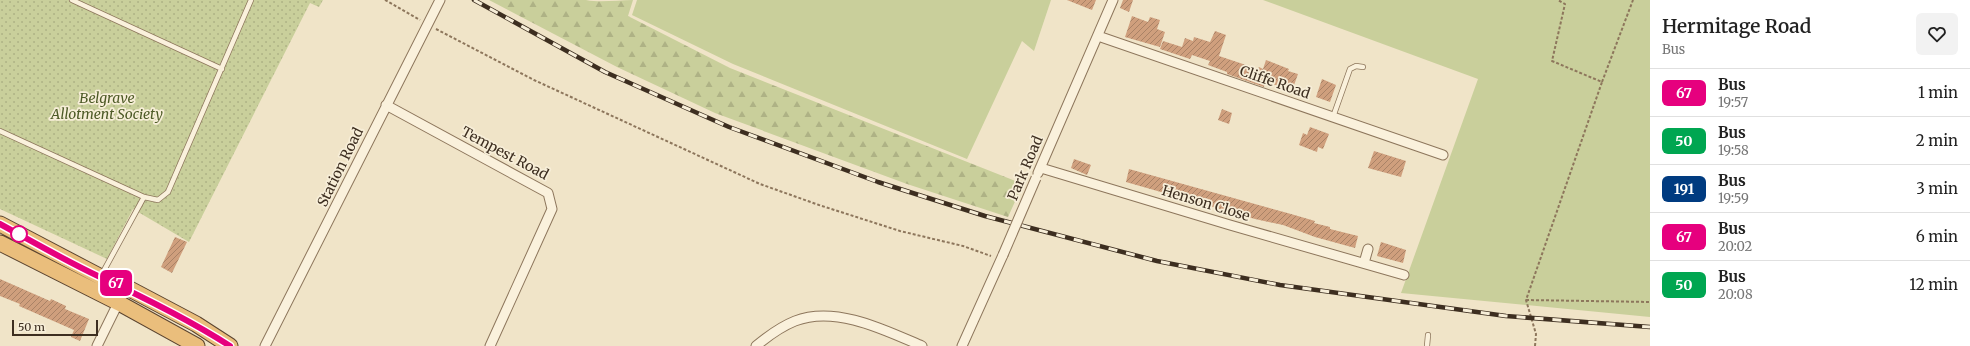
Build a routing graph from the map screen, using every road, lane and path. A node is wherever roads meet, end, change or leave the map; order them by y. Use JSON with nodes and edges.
{"nodes":[{"id":1,"x":72,"y":0,"type":"edge"},
{"id":2,"x":251,"y":0,"type":"edge"},
{"id":3,"x":385,"y":0,"type":"edge"},
{"id":4,"x":440,"y":0,"type":"edge"},
{"id":5,"x":1113,"y":0,"type":"edge"},
{"id":6,"x":1558,"y":0,"type":"edge"},
{"id":7,"x":1633,"y":0,"type":"edge"},
{"id":8,"x":429,"y":22,"type":"junction"},
{"id":9,"x":1098,"y":36,"type":"junction"},
{"id":10,"x":1363,"y":67,"type":"dead end"},
{"id":11,"x":222,"y":70,"type":"junction"},
{"id":12,"x":1602,"y":82,"type":"junction"},
{"id":13,"x":386,"y":104,"type":"junction"},
{"id":14,"x":1333,"y":117,"type":"junction"},
{"id":15,"x":0,"y":131,"type":"edge"},
{"id":16,"x":1443,"y":155,"type":"dead end"},
{"id":17,"x":1041,"y":168,"type":"junction"},
{"id":18,"x":144,"y":197,"type":"junction"},
{"id":19,"x":0,"y":224,"type":"edge"},
{"id":20,"x":0,"y":243,"type":"edge"},
{"id":21,"x":1368,"y":249,"type":"dead end"},
{"id":22,"x":1002,"y":257,"type":"junction"},
{"id":23,"x":1364,"y":263,"type":"junction"},
{"id":24,"x":1404,"y":275,"type":"dead end"},
{"id":25,"x":101,"y":277,"type":"junction"},
{"id":26,"x":126,"y":287,"type":"junction"},
{"id":27,"x":1526,"y":300,"type":"junction"},
{"id":28,"x":119,"y":302,"type":"junction"},
{"id":29,"x":1650,"y":302,"type":"edge"},
{"id":30,"x":1428,"y":335,"type":"dead end"},
{"id":31,"x":97,"y":346,"type":"edge"},
{"id":32,"x":197,"y":346,"type":"edge"},
{"id":33,"x":230,"y":346,"type":"edge"},
{"id":34,"x":265,"y":346,"type":"edge"},
{"id":35,"x":490,"y":346,"type":"edge"},
{"id":36,"x":756,"y":346,"type":"edge"},
{"id":37,"x":922,"y":346,"type":"edge"},
{"id":38,"x":962,"y":346,"type":"edge"},
{"id":39,"x":1426,"y":346,"type":"edge"},
{"id":40,"x":1535,"y":346,"type":"edge"}],
"edges":[{"from":1,"to":11,"type":"lane"},
{"from":2,"to":11,"type":"lane"},
{"from":3,"to":8,"type":"path"},
{"from":4,"to":8,"type":"street","name":"Station Road"},
{"from":5,"to":9,"type":"street","name":"Park Road"},
{"from":6,"to":12,"type":"path"},
{"from":7,"to":12,"type":"path"},
{"from":8,"to":13,"type":"street","name":"Station Road"},
{"from":8,"to":22,"type":"path"},
{"from":9,"to":14,"type":"street","name":"Cliffe Road"},
{"from":9,"to":17,"type":"street","name":"Park Road"},
{"from":10,"to":14,"type":"lane"},
{"from":11,"to":18,"type":"lane"},
{"from":12,"to":27,"type":"path"},
{"from":13,"to":34,"type":"street","name":"Station Road"},
{"from":13,"to":35,"type":"street","name":"Tempest Road"},
{"from":14,"to":16,"type":"street","name":"Cliffe Road"},
{"from":15,"to":18,"type":"lane"},
{"from":17,"to":22,"type":"street","name":"Park Road","bridge":true},
{"from":17,"to":23,"type":"street","name":"Henson Close"},
{"from":18,"to":25,"type":"lane"},
{"from":19,"to":25,"type":"highway"},
{"from":20,"to":28,"type":"highway"},
{"from":21,"to":23,"type":"street"},
{"from":22,"to":38,"type":"street","name":"Park Road"},
{"from":23,"to":24,"type":"street","name":"Henson Close"},
{"from":25,"to":26,"type":"highway"},
{"from":26,"to":28,"type":"street"},
{"from":26,"to":33,"type":"highway"},
{"from":27,"to":29,"type":"path"},
{"from":27,"to":40,"type":"path"},
{"from":28,"to":31,"type":"street"},
{"from":28,"to":32,"type":"highway"},
{"from":30,"to":39,"type":"lane"},
{"from":36,"to":37,"type":"street"}]}
